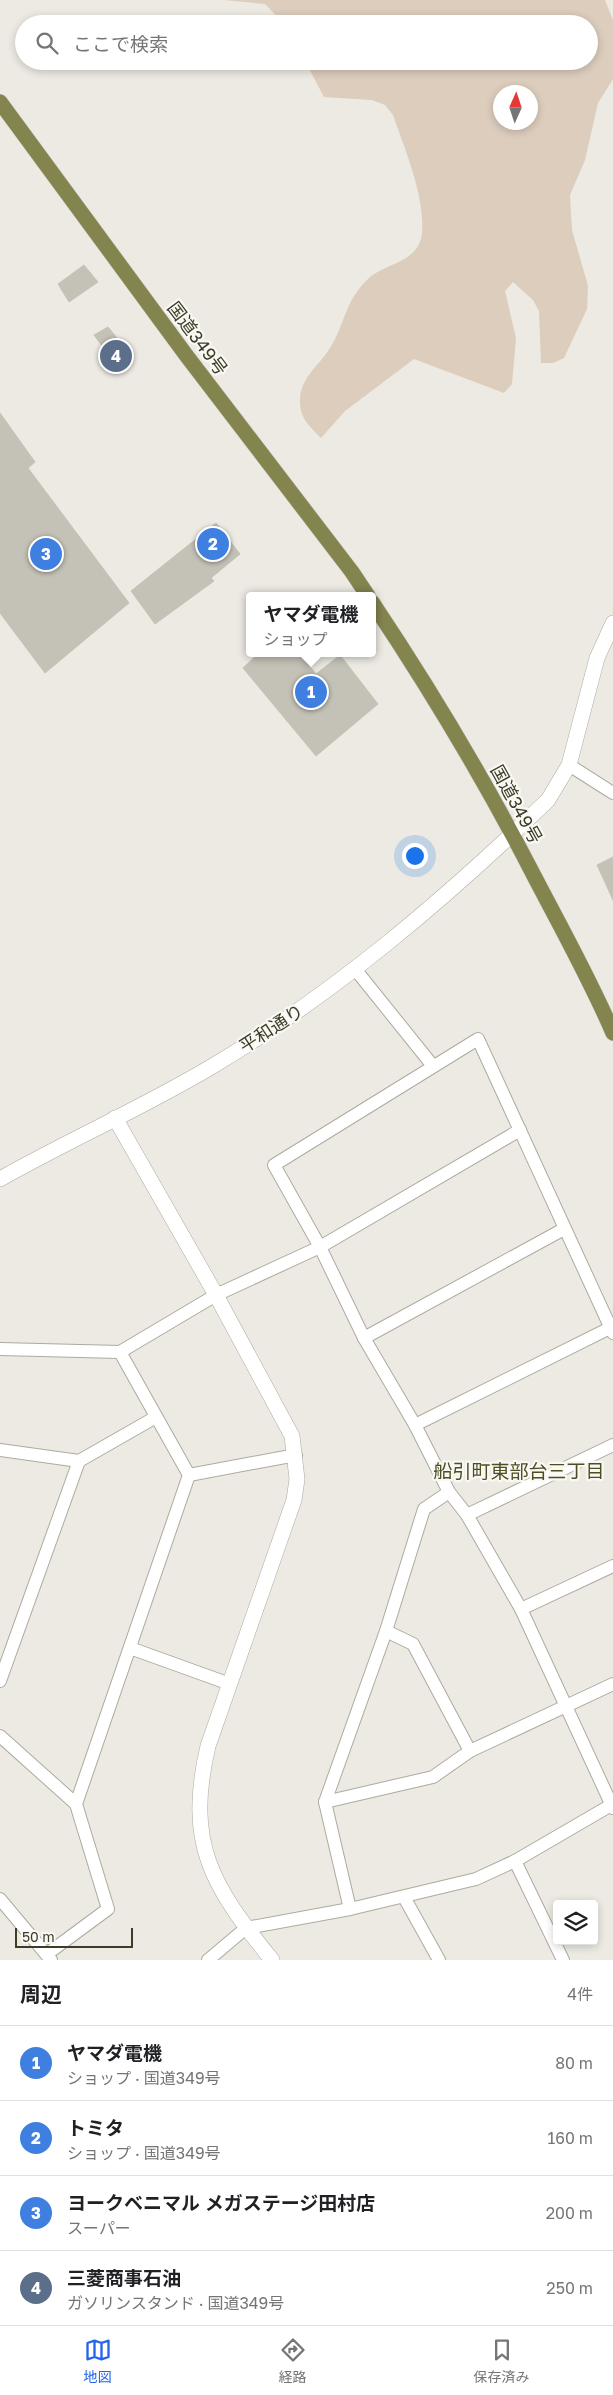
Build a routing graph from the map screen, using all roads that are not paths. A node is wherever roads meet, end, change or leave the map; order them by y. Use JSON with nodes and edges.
{"nodes":[{"id":1,"x":0,"y":102,"type":"edge"},
{"id":2,"x":365,"y":592,"type":"edge"},
{"id":3,"x":376,"y":608,"type":"edge"},
{"id":4,"x":613,"y":623,"type":"edge"},
{"id":5,"x":569,"y":765,"type":"junction"},
{"id":6,"x":613,"y":793,"type":"edge"},
{"id":7,"x":513,"y":834,"type":"junction"},
{"id":8,"x":355,"y":969,"type":"junction"},
{"id":9,"x":613,"y":1033,"type":"edge"},
{"id":10,"x":434,"y":1066,"type":"junction"},
{"id":11,"x":115,"y":1118,"type":"junction"},
{"id":12,"x":520,"y":1130,"type":"junction"},
{"id":13,"x":0,"y":1179,"type":"edge"},
{"id":14,"x":564,"y":1229,"type":"junction"},
{"id":15,"x":320,"y":1247,"type":"junction"},
{"id":16,"x":216,"y":1294,"type":"junction"},
{"id":17,"x":612,"y":1330,"type":"edge"},
{"id":18,"x":364,"y":1338,"type":"junction"},
{"id":19,"x":0,"y":1350,"type":"edge"},
{"id":20,"x":120,"y":1352,"type":"junction"},
{"id":21,"x":156,"y":1417,"type":"junction"},
{"id":22,"x":415,"y":1425,"type":"junction"},
{"id":23,"x":613,"y":1445,"type":"edge"},
{"id":24,"x":0,"y":1450,"type":"edge"},
{"id":25,"x":296,"y":1454,"type":"junction"},
{"id":26,"x":79,"y":1461,"type":"junction"},
{"id":27,"x":189,"y":1474,"type":"junction"},
{"id":28,"x":449,"y":1492,"type":"junction"},
{"id":29,"x":467,"y":1515,"type":"junction"},
{"id":30,"x":613,"y":1566,"type":"edge"},
{"id":31,"x":521,"y":1609,"type":"junction"},
{"id":32,"x":386,"y":1631,"type":"junction"},
{"id":33,"x":130,"y":1648,"type":"junction"},
{"id":34,"x":0,"y":1681,"type":"edge"},
{"id":35,"x":230,"y":1684,"type":"junction"},
{"id":36,"x":613,"y":1684,"type":"edge"},
{"id":37,"x":565,"y":1706,"type":"junction"},
{"id":38,"x":0,"y":1736,"type":"edge"},
{"id":39,"x":470,"y":1751,"type":"junction"},
{"id":40,"x":325,"y":1802,"type":"junction"},
{"id":41,"x":76,"y":1804,"type":"junction"},
{"id":42,"x":613,"y":1806,"type":"edge"},
{"id":43,"x":515,"y":1861,"type":"junction"},
{"id":44,"x":404,"y":1897,"type":"junction"},
{"id":45,"x":0,"y":1899,"type":"edge"},
{"id":46,"x":350,"y":1909,"type":"junction"},
{"id":47,"x":246,"y":1928,"type":"junction"},
{"id":48,"x":49,"y":1957,"type":"edge"},
{"id":49,"x":208,"y":1960,"type":"edge"},
{"id":50,"x":272,"y":1960,"type":"edge"},
{"id":51,"x":439,"y":1960,"type":"edge"},
{"id":52,"x":563,"y":1960,"type":"edge"}],
"edges":[{"from":1,"to":2,"type":"highway","name":"国道349号"},
{"from":3,"to":7,"type":"highway","name":"国道349号"},
{"from":4,"to":5,"type":"street","name":"平和通り"},
{"from":5,"to":6,"type":"street"},
{"from":5,"to":7,"type":"street","name":"平和通り"},
{"from":7,"to":8,"type":"street","name":"平和通り"},
{"from":7,"to":9,"type":"highway","name":"国道349号"},
{"from":8,"to":10,"type":"street"},
{"from":8,"to":11,"type":"street","name":"平和通り"},
{"from":10,"to":12,"type":"street"},
{"from":10,"to":15,"type":"street"},
{"from":11,"to":13,"type":"street","name":"平和通り"},
{"from":11,"to":16,"type":"street"},
{"from":12,"to":14,"type":"street"},
{"from":12,"to":15,"type":"street"},
{"from":14,"to":17,"type":"street"},
{"from":14,"to":18,"type":"street"},
{"from":15,"to":16,"type":"street"},
{"from":15,"to":18,"type":"street"},
{"from":16,"to":20,"type":"street"},
{"from":16,"to":25,"type":"street"},
{"from":17,"to":22,"type":"street"},
{"from":18,"to":22,"type":"street"},
{"from":19,"to":20,"type":"street"},
{"from":20,"to":21,"type":"street"},
{"from":21,"to":26,"type":"street"},
{"from":21,"to":27,"type":"street"},
{"from":22,"to":28,"type":"street"},
{"from":23,"to":29,"type":"street"},
{"from":24,"to":26,"type":"street"},
{"from":25,"to":27,"type":"street"},
{"from":25,"to":35,"type":"street"},
{"from":26,"to":34,"type":"street"},
{"from":27,"to":33,"type":"street"},
{"from":28,"to":29,"type":"street"},
{"from":28,"to":32,"type":"street"},
{"from":29,"to":31,"type":"street"},
{"from":30,"to":31,"type":"street"},
{"from":31,"to":37,"type":"street"},
{"from":32,"to":39,"type":"street"},
{"from":32,"to":40,"type":"street"},
{"from":33,"to":35,"type":"street"},
{"from":33,"to":41,"type":"street"},
{"from":35,"to":47,"type":"street"},
{"from":36,"to":37,"type":"street"},
{"from":37,"to":39,"type":"street"},
{"from":37,"to":42,"type":"street"},
{"from":38,"to":41,"type":"street"},
{"from":39,"to":40,"type":"street"},
{"from":40,"to":46,"type":"street"},
{"from":41,"to":48,"type":"street"},
{"from":42,"to":43,"type":"street"},
{"from":43,"to":44,"type":"street"},
{"from":43,"to":52,"type":"street"},
{"from":44,"to":46,"type":"street"},
{"from":44,"to":51,"type":"street"},
{"from":45,"to":48,"type":"street"},
{"from":46,"to":47,"type":"street"},
{"from":47,"to":49,"type":"street"},
{"from":47,"to":50,"type":"street"}]}
